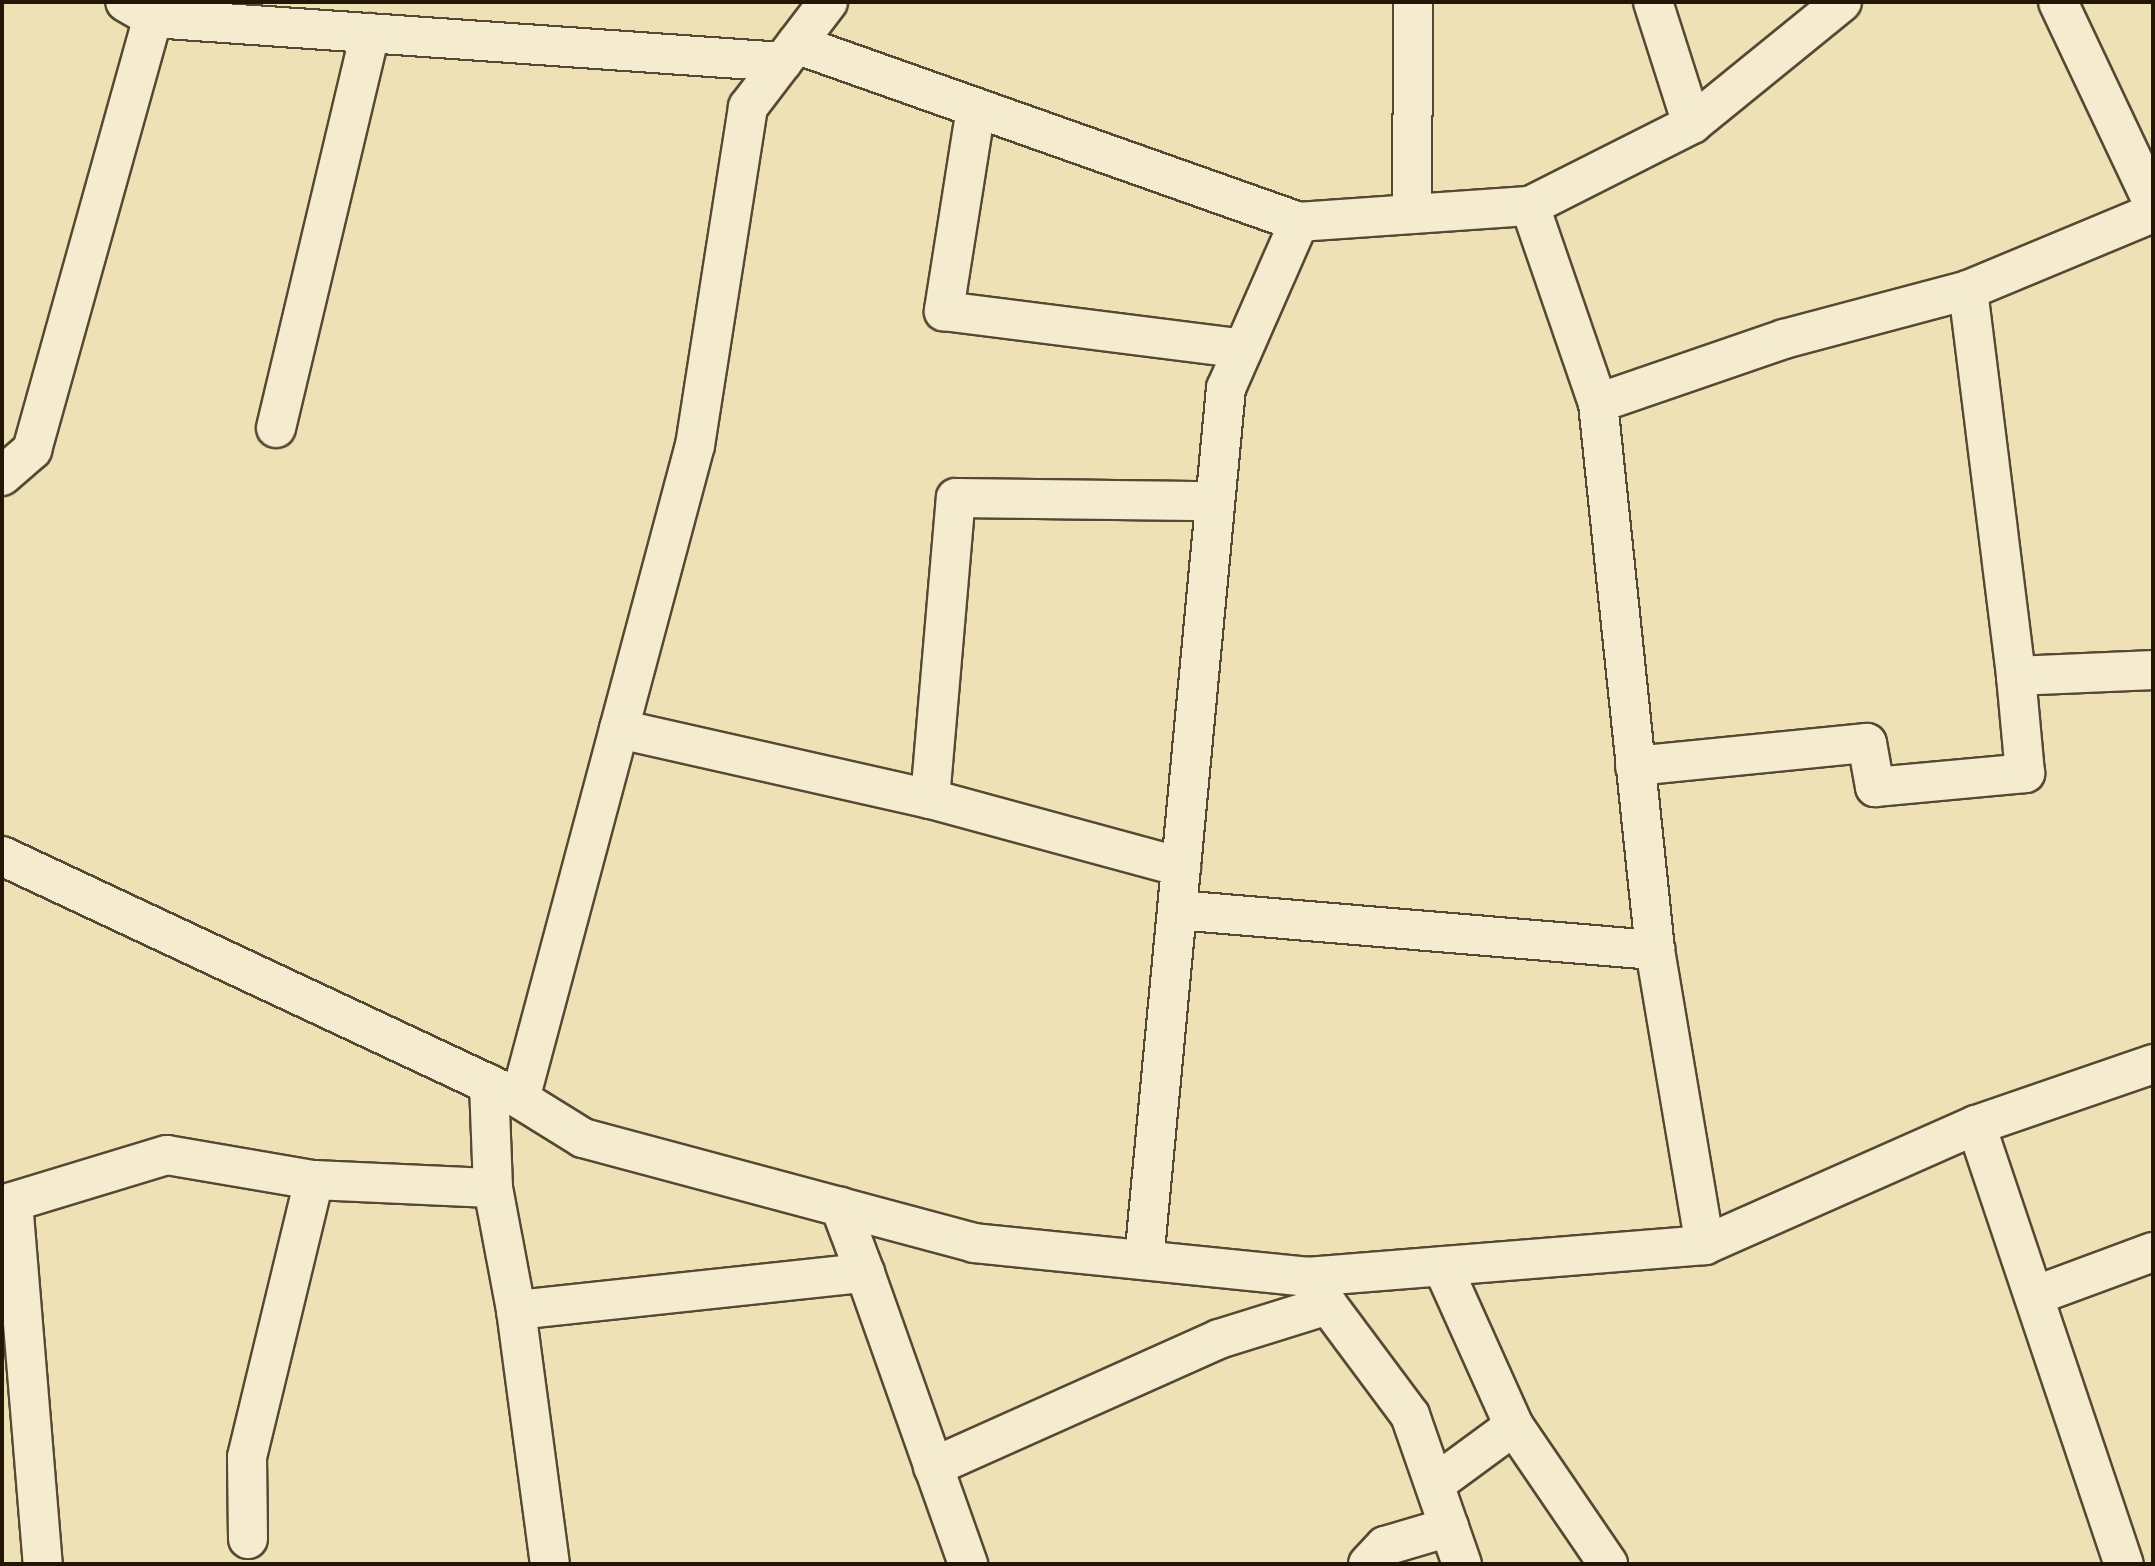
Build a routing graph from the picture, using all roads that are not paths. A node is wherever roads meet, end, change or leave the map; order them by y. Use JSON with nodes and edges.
{"nodes":[{"id":1,"x":828,"y":2,"type":"edge"},
{"id":2,"x":1413,"y":2,"type":"edge"},
{"id":3,"x":1653,"y":2,"type":"edge"},
{"id":4,"x":1842,"y":2,"type":"edge"},
{"id":5,"x":2058,"y":2,"type":"edge"},
{"id":6,"x":139,"y":10,"type":"edge"},
{"id":7,"x":370,"y":33,"type":"junction"},
{"id":8,"x":789,"y":53,"type":"junction"},
{"id":9,"x":976,"y":108,"type":"junction"},
{"id":10,"x":1692,"y":124,"type":"junction"},
{"id":11,"x":2153,"y":202,"type":"edge"},
{"id":12,"x":1530,"y":206,"type":"junction"},
{"id":13,"x":2153,"y":213,"type":"edge"},
{"id":14,"x":1412,"y":214,"type":"junction"},
{"id":15,"x":1299,"y":222,"type":"junction"},
{"id":16,"x":1968,"y":290,"type":"junction"},
{"id":17,"x":1243,"y":349,"type":"junction"},
{"id":18,"x":1598,"y":404,"type":"junction"},
{"id":19,"x":276,"y":428,"type":"dead end"},
{"id":20,"x":2,"y":476,"type":"edge"},
{"id":21,"x":1215,"y":501,"type":"junction"},
{"id":22,"x":2153,"y":670,"type":"edge"},
{"id":23,"x":2016,"y":676,"type":"junction"},
{"id":24,"x":619,"y":729,"type":"junction"},
{"id":25,"x":1635,"y":766,"type":"junction"},
{"id":26,"x":930,"y":799,"type":"junction"},
{"id":27,"x":2,"y":831,"type":"edge"},
{"id":28,"x":2,"y":856,"type":"edge"},
{"id":29,"x":1181,"y":867,"type":"junction"},
{"id":30,"x":61,"y":884,"type":"junction"},
{"id":31,"x":1177,"y":909,"type":"junction"},
{"id":32,"x":1655,"y":950,"type":"junction"},
{"id":33,"x":2153,"y":1064,"type":"edge"},
{"id":34,"x":505,"y":1091,"type":"junction"},
{"id":35,"x":1976,"y":1125,"type":"junction"},
{"id":36,"x":314,"y":1180,"type":"junction"},
{"id":37,"x":493,"y":1188,"type":"junction"},
{"id":38,"x":8,"y":1204,"type":"edge"},
{"id":39,"x":841,"y":1207,"type":"junction"},
{"id":40,"x":1705,"y":1245,"type":"junction"},
{"id":41,"x":2153,"y":1252,"type":"edge"},
{"id":42,"x":1144,"y":1260,"type":"junction"},
{"id":43,"x":1442,"y":1266,"type":"junction"},
{"id":44,"x":865,"y":1273,"type":"junction"},
{"id":45,"x":1318,"y":1291,"type":"junction"},
{"id":46,"x":2034,"y":1296,"type":"junction"},
{"id":47,"x":516,"y":1310,"type":"junction"},
{"id":48,"x":1514,"y":1426,"type":"junction"},
{"id":49,"x":933,"y":1467,"type":"junction"},
{"id":50,"x":1435,"y":1484,"type":"junction"},
{"id":51,"x":1449,"y":1527,"type":"junction"},
{"id":52,"x":248,"y":1539,"type":"dead end"},
{"id":53,"x":43,"y":1564,"type":"edge"},
{"id":54,"x":550,"y":1564,"type":"edge"},
{"id":55,"x":968,"y":1564,"type":"edge"},
{"id":56,"x":1368,"y":1564,"type":"edge"},
{"id":57,"x":1462,"y":1564,"type":"edge"},
{"id":58,"x":1608,"y":1564,"type":"edge"},
{"id":59,"x":2124,"y":1564,"type":"edge"}],
"edges":[{"from":1,"to":8,"type":"street"},
{"from":2,"to":14,"type":"street"},
{"from":3,"to":10,"type":"street"},
{"from":4,"to":10,"type":"street"},
{"from":5,"to":11,"type":"street"},
{"from":6,"to":7,"type":"street"},
{"from":6,"to":20,"type":"street"},
{"from":7,"to":8,"type":"street"},
{"from":7,"to":19,"type":"street"},
{"from":8,"to":9,"type":"street"},
{"from":8,"to":24,"type":"street"},
{"from":9,"to":15,"type":"street"},
{"from":9,"to":17,"type":"street"},
{"from":10,"to":12,"type":"street"},
{"from":12,"to":14,"type":"street"},
{"from":12,"to":18,"type":"street"},
{"from":13,"to":16,"type":"street"},
{"from":14,"to":15,"type":"street"},
{"from":15,"to":17,"type":"street"},
{"from":16,"to":18,"type":"street"},
{"from":16,"to":23,"type":"street"},
{"from":17,"to":21,"type":"street"},
{"from":18,"to":25,"type":"street"},
{"from":21,"to":26,"type":"street"},
{"from":21,"to":29,"type":"street"},
{"from":22,"to":23,"type":"street"},
{"from":23,"to":25,"type":"street"},
{"from":24,"to":26,"type":"street"},
{"from":24,"to":34,"type":"street"},
{"from":25,"to":32,"type":"street"},
{"from":26,"to":29,"type":"street"},
{"from":27,"to":30,"type":"street"},
{"from":28,"to":30,"type":"street"},
{"from":29,"to":31,"type":"street"},
{"from":30,"to":34,"type":"street"},
{"from":31,"to":32,"type":"street"},
{"from":31,"to":42,"type":"street"},
{"from":32,"to":40,"type":"street"},
{"from":33,"to":35,"type":"street"},
{"from":34,"to":37,"type":"street"},
{"from":34,"to":39,"type":"street"},
{"from":35,"to":40,"type":"street"},
{"from":35,"to":46,"type":"street"},
{"from":36,"to":37,"type":"street"},
{"from":36,"to":38,"type":"street"},
{"from":36,"to":52,"type":"street"},
{"from":37,"to":47,"type":"street"},
{"from":38,"to":53,"type":"street"},
{"from":39,"to":42,"type":"street"},
{"from":39,"to":44,"type":"street"},
{"from":40,"to":43,"type":"street"},
{"from":41,"to":46,"type":"street"},
{"from":42,"to":45,"type":"street"},
{"from":43,"to":45,"type":"street"},
{"from":43,"to":48,"type":"street"},
{"from":44,"to":47,"type":"street"},
{"from":44,"to":49,"type":"street"},
{"from":45,"to":49,"type":"street"},
{"from":45,"to":50,"type":"street"},
{"from":46,"to":59,"type":"street"},
{"from":47,"to":54,"type":"street"},
{"from":48,"to":50,"type":"street"},
{"from":48,"to":58,"type":"street"},
{"from":49,"to":55,"type":"street"},
{"from":50,"to":51,"type":"street"},
{"from":51,"to":56,"type":"street"},
{"from":51,"to":57,"type":"street"}]}
